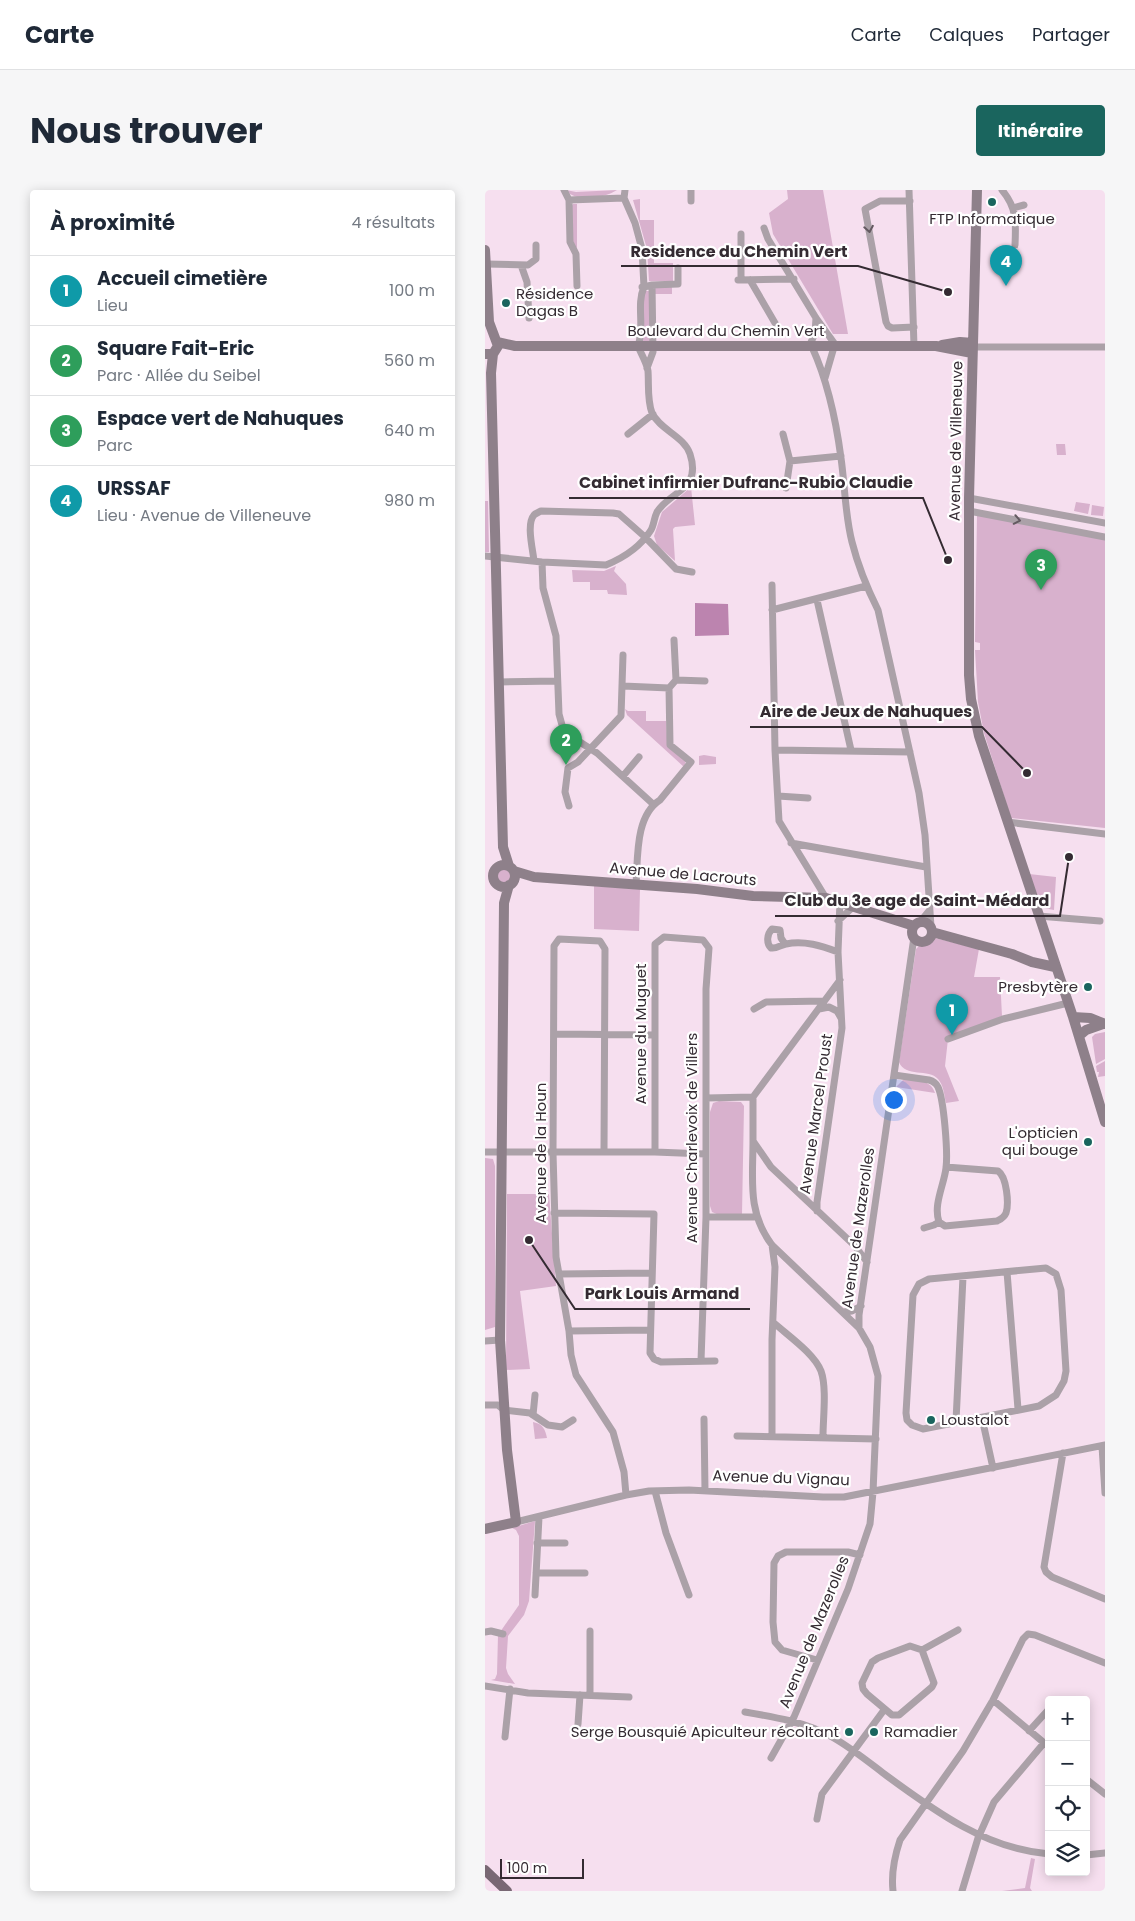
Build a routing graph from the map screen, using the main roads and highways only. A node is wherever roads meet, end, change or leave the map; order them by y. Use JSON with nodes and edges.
{"nodes":[{"id":1,"x":485,"y":1870,"type":"edge"},
{"id":2,"x":507,"y":1891,"type":"edge"}],
"edges":[{"from":1,"to":2,"type":"main road"}]}
